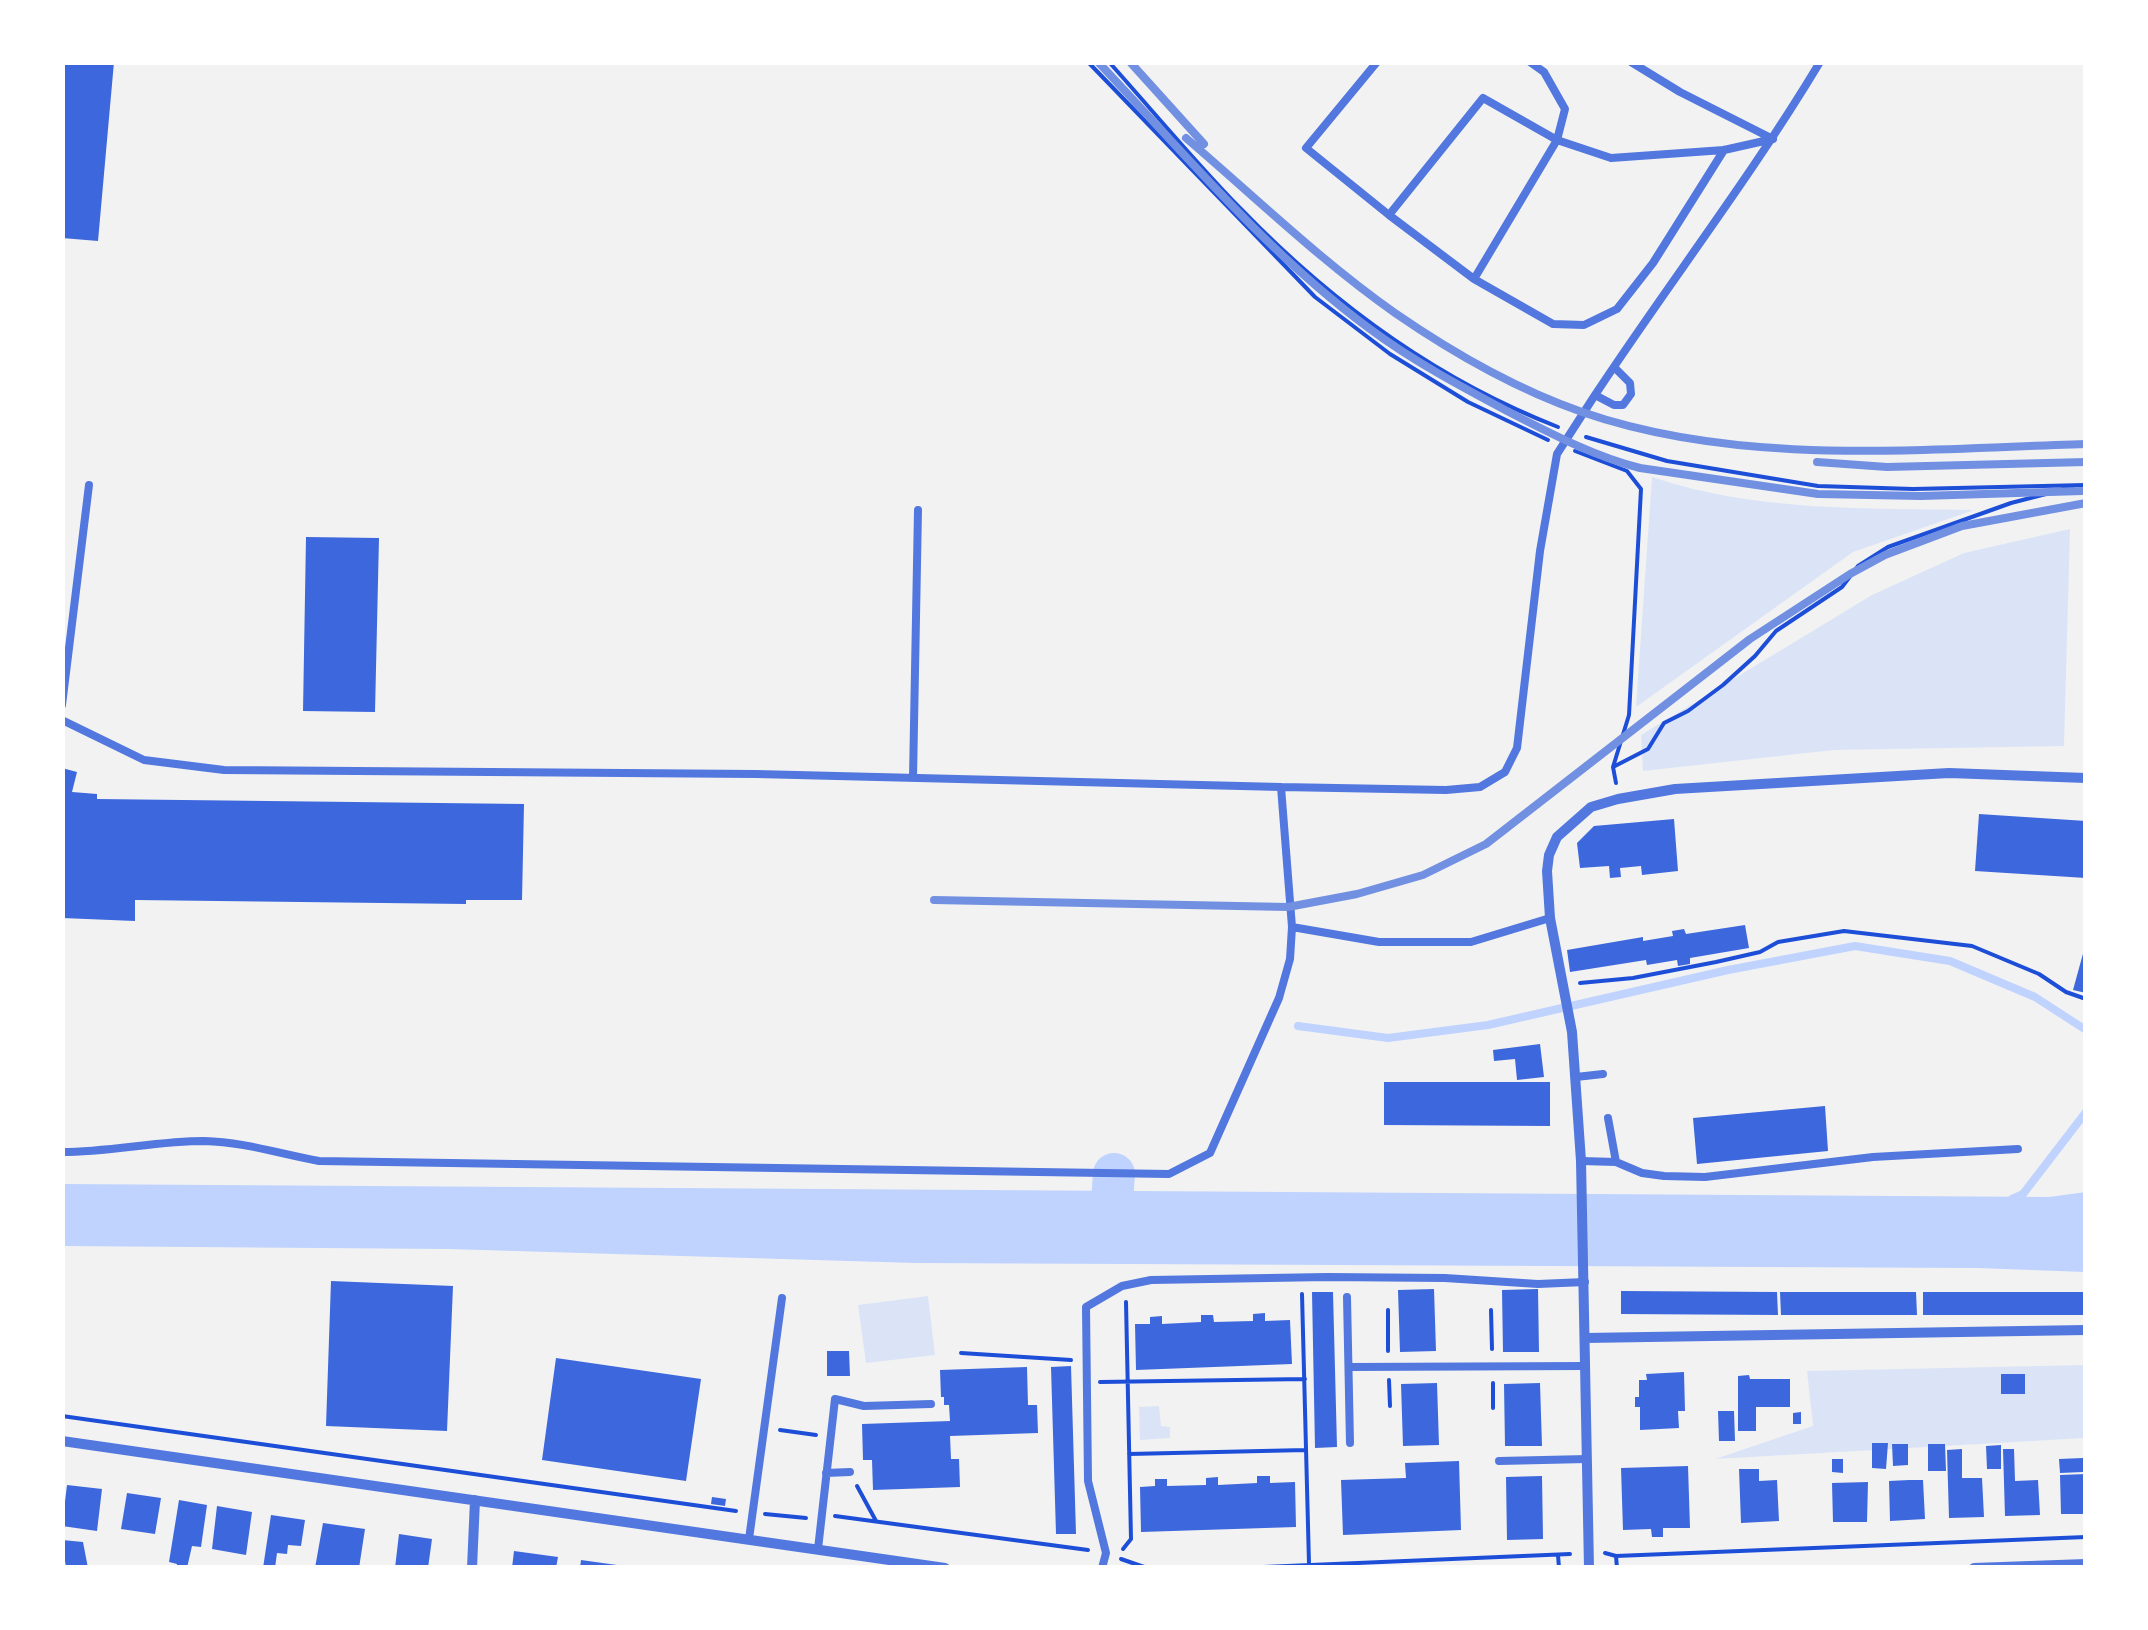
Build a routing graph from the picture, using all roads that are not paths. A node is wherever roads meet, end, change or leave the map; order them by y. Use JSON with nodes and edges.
{"nodes":[{"id":1,"x":1376,"y":62,"type":"edge"},
{"id":2,"x":1530,"y":62,"type":"edge"},
{"id":3,"x":1632,"y":62,"type":"edge"},
{"id":4,"x":1820,"y":62,"type":"edge"},
{"id":5,"x":1773,"y":139,"type":"junction"},
{"id":6,"x":1556,"y":140,"type":"junction"},
{"id":7,"x":1724,"y":150,"type":"junction"},
{"id":8,"x":1389,"y":215,"type":"junction"},
{"id":9,"x":1474,"y":279,"type":"junction"},
{"id":10,"x":1614,"y":366,"type":"junction"},
{"id":11,"x":1595,"y":395,"type":"junction"},
{"id":12,"x":88,"y":484,"type":"dead end"},
{"id":13,"x":918,"y":510,"type":"dead end"},
{"id":14,"x":62,"y":705,"type":"edge"},
{"id":15,"x":62,"y":720,"type":"edge"},
{"id":16,"x":913,"y":778,"type":"junction"},
{"id":17,"x":2086,"y":778,"type":"edge"},
{"id":18,"x":1281,"y":787,"type":"junction"},
{"id":19,"x":1550,"y":918,"type":"junction"},
{"id":20,"x":1292,"y":927,"type":"junction"},
{"id":21,"x":1603,"y":1074,"type":"dead end"},
{"id":22,"x":1576,"y":1078,"type":"junction"},
{"id":23,"x":1608,"y":1118,"type":"dead end"},
{"id":24,"x":2018,"y":1149,"type":"dead end"},
{"id":25,"x":62,"y":1152,"type":"edge"},
{"id":26,"x":1582,"y":1161,"type":"junction"},
{"id":27,"x":1616,"y":1162,"type":"junction"},
{"id":28,"x":1585,"y":1278,"type":"junction"},
{"id":29,"x":1347,"y":1297,"type":"dead end"},
{"id":30,"x":782,"y":1298,"type":"dead end"},
{"id":31,"x":2086,"y":1330,"type":"edge"},
{"id":32,"x":1585,"y":1338,"type":"junction"},
{"id":33,"x":1586,"y":1366,"type":"junction"},
{"id":34,"x":1350,"y":1367,"type":"junction"},
{"id":35,"x":932,"y":1404,"type":"dead end"},
{"id":36,"x":62,"y":1440,"type":"edge"},
{"id":37,"x":1350,"y":1443,"type":"dead end"},
{"id":38,"x":1587,"y":1459,"type":"junction"},
{"id":39,"x":1499,"y":1462,"type":"dead end"},
{"id":40,"x":850,"y":1472,"type":"road end"},
{"id":41,"x":826,"y":1473,"type":"junction"},
{"id":42,"x":474,"y":1500,"type":"junction"},
{"id":43,"x":750,"y":1539,"type":"junction"},
{"id":44,"x":818,"y":1549,"type":"junction"},
{"id":45,"x":2086,"y":1564,"type":"edge"},
{"id":46,"x":472,"y":1568,"type":"edge"},
{"id":47,"x":945,"y":1568,"type":"edge"},
{"id":48,"x":1102,"y":1568,"type":"edge"},
{"id":49,"x":1590,"y":1568,"type":"edge"},
{"id":50,"x":1974,"y":1568,"type":"edge"}],
"edges":[{"from":1,"to":8,"type":"lane"},
{"from":2,"to":6,"type":"lane"},
{"from":3,"to":5,"type":"lane"},
{"from":4,"to":5,"type":"lane"},
{"from":5,"to":7,"type":"lane"},
{"from":5,"to":10,"type":"lane"},
{"from":6,"to":7,"type":"lane"},
{"from":6,"to":8,"type":"lane"},
{"from":6,"to":9,"type":"lane"},
{"from":7,"to":9,"type":"lane"},
{"from":8,"to":9,"type":"lane"},
{"from":10,"to":11,"type":"lane"},
{"from":10,"to":11,"type":"lane"},
{"from":11,"to":18,"type":"lane"},
{"from":12,"to":14,"type":"lane"},
{"from":13,"to":16,"type":"lane"},
{"from":15,"to":16,"type":"lane"},
{"from":16,"to":18,"type":"lane"},
{"from":17,"to":19,"type":"street"},
{"from":18,"to":20,"type":"lane"},
{"from":19,"to":20,"type":"lane"},
{"from":19,"to":22,"type":"street"},
{"from":20,"to":25,"type":"lane"},
{"from":21,"to":22,"type":"lane"},
{"from":22,"to":26,"type":"street"},
{"from":23,"to":27,"type":"lane"},
{"from":24,"to":27,"type":"lane"},
{"from":26,"to":27,"type":"lane"},
{"from":26,"to":28,"type":"street"},
{"from":28,"to":32,"type":"street"},
{"from":28,"to":48,"type":"lane"},
{"from":29,"to":34,"type":"lane"},
{"from":30,"to":43,"type":"lane"},
{"from":31,"to":32,"type":"street"},
{"from":32,"to":33,"type":"street"},
{"from":33,"to":34,"type":"lane"},
{"from":33,"to":38,"type":"street"},
{"from":34,"to":37,"type":"lane"},
{"from":35,"to":41,"type":"lane"},
{"from":36,"to":42,"type":"street"},
{"from":38,"to":39,"type":"lane"},
{"from":38,"to":49,"type":"street"},
{"from":40,"to":41,"type":"lane"},
{"from":41,"to":44,"type":"lane"},
{"from":42,"to":43,"type":"street"},
{"from":42,"to":46,"type":"street"},
{"from":43,"to":44,"type":"street"},
{"from":44,"to":47,"type":"street"},
{"from":45,"to":50,"type":"street"}]}
